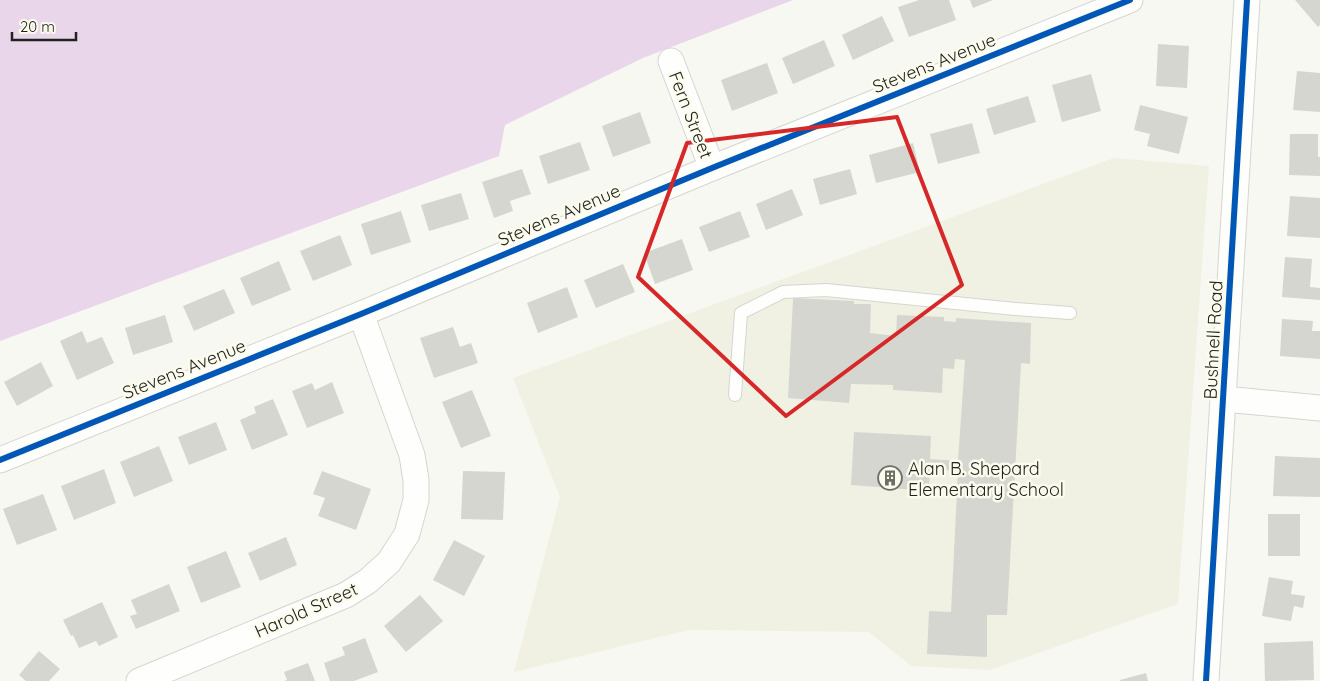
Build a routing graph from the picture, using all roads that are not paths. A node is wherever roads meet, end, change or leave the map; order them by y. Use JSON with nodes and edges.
{"nodes":[{"id":1,"x":1130,"y":0,"type":"edge"},
{"id":2,"x":1247,"y":0,"type":"edge"},
{"id":3,"x":671,"y":62,"type":"dead end"},
{"id":4,"x":712,"y":168,"type":"junction"},
{"id":5,"x":1070,"y":313,"type":"dead end"},
{"id":6,"x":361,"y":314,"type":"junction"},
{"id":7,"x":735,"y":395,"type":"dead end"},
{"id":8,"x":1224,"y":399,"type":"junction"},
{"id":9,"x":1320,"y":408,"type":"edge"},
{"id":10,"x":0,"y":460,"type":"edge"},
{"id":11,"x":139,"y":681,"type":"edge"},
{"id":12,"x":1206,"y":681,"type":"edge"}],
"edges":[{"from":1,"to":4,"type":"street","name":"Stevens Avenue"},
{"from":2,"to":8,"type":"street","name":"Bushnell Road"},
{"from":3,"to":4,"type":"street","name":"Fern Street"},
{"from":4,"to":6,"type":"street","name":"Stevens Avenue"},
{"from":5,"to":7,"type":"lane"},
{"from":6,"to":10,"type":"street","name":"Stevens Avenue"},
{"from":6,"to":11,"type":"street","name":"Harold Street"},
{"from":8,"to":9,"type":"street"},
{"from":8,"to":12,"type":"street","name":"Bushnell Road"}]}
